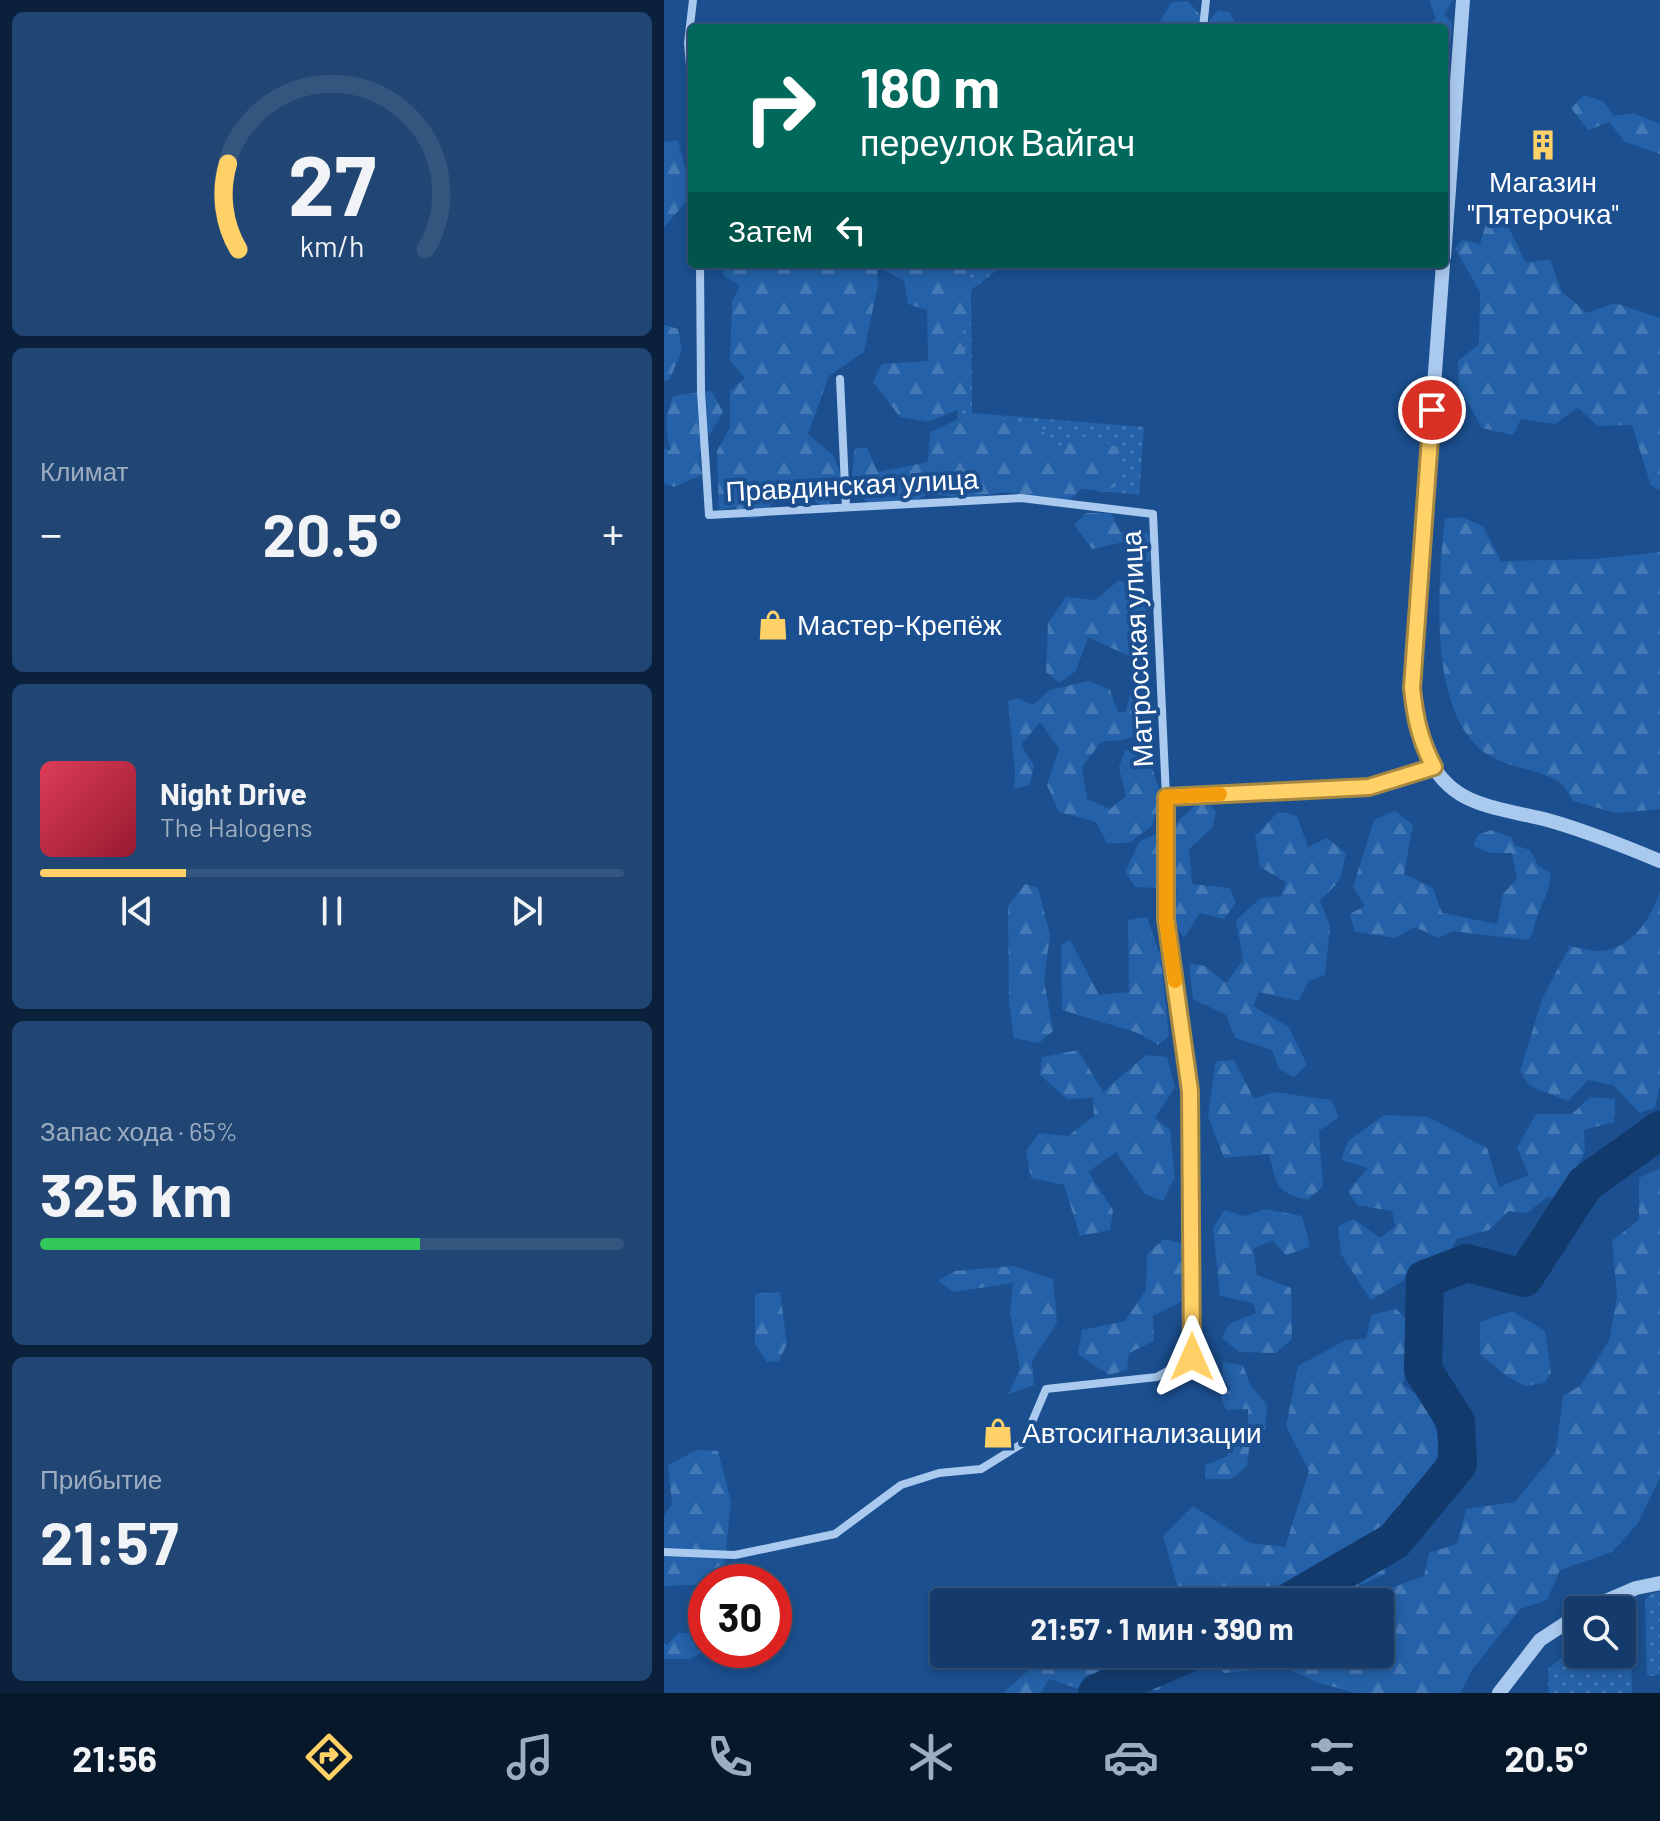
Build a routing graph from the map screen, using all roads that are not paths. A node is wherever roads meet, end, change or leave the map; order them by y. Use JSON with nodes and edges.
{"nodes":[{"id":1,"x":693,"y":0,"type":"edge"},
{"id":2,"x":1206,"y":0,"type":"edge"},
{"id":3,"x":1463,"y":0,"type":"edge"},
{"id":4,"x":690,"y":24,"type":"edge"},
{"id":5,"x":1203,"y":24,"type":"edge"},
{"id":6,"x":1448,"y":203,"type":"edge"},
{"id":7,"x":700,"y":268,"type":"edge"},
{"id":8,"x":1443,"y":268,"type":"edge"},
{"id":9,"x":840,"y":379,"type":"dead end"},
{"id":10,"x":846,"y":507,"type":"junction"},
{"id":11,"x":1153,"y":514,"type":"joint"},
{"id":12,"x":1434,"y":767,"type":"junction"},
{"id":13,"x":1166,"y":797,"type":"junction"},
{"id":14,"x":1660,"y":861,"type":"edge"},
{"id":15,"x":664,"y":1552,"type":"edge"},
{"id":16,"x":1660,"y":1583,"type":"edge"},
{"id":17,"x":1617,"y":1596,"type":"edge"},
{"id":18,"x":1564,"y":1624,"type":"edge"},
{"id":19,"x":1499,"y":1693,"type":"edge"}],
"edges":[{"from":1,"to":4,"type":"street"},
{"from":2,"to":5,"type":"street"},
{"from":3,"to":6,"type":"street"},
{"from":7,"to":10,"type":"street","name":"Правдинская улица"},
{"from":8,"to":12,"type":"street"},
{"from":9,"to":10,"type":"street"},
{"from":10,"to":11,"type":"street","name":"Правдинская улица"},
{"from":11,"to":13,"type":"street","name":"Матросская улица"},
{"from":12,"to":13,"type":"street"},
{"from":12,"to":14,"type":"street"},
{"from":13,"to":15,"type":"street","name":"Матросская улица"},
{"from":16,"to":17,"type":"street"},
{"from":18,"to":19,"type":"street"}]}
